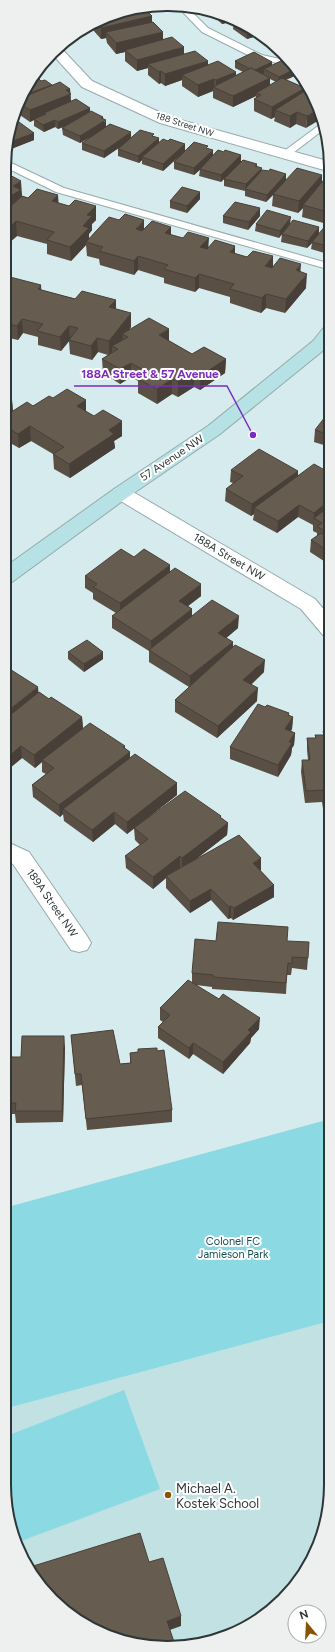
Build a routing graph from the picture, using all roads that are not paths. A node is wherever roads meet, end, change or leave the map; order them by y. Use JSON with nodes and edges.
{"nodes":[{"id":1,"x":187,"y":12,"type":"edge"},
{"id":2,"x":60,"y":54,"type":"edge"},
{"id":3,"x":283,"y":62,"type":"edge"},
{"id":4,"x":319,"y":128,"type":"edge"},
{"id":5,"x":286,"y":154,"type":"junction"},
{"id":6,"x":324,"y":165,"type":"edge"},
{"id":7,"x":11,"y":166,"type":"edge"},
{"id":8,"x":324,"y":265,"type":"edge"},
{"id":9,"x":324,"y":338,"type":"edge"},
{"id":10,"x":122,"y":493,"type":"junction"},
{"id":11,"x":11,"y":573,"type":"edge"},
{"id":12,"x":324,"y":623,"type":"edge"},
{"id":13,"x":11,"y":852,"type":"edge"},
{"id":14,"x":80,"y":943,"type":"dead end"}],
"edges":[{"from":1,"to":3,"type":"lane"},
{"from":2,"to":5,"type":"street","name":"188 Street NW"},
{"from":4,"to":5,"type":"lane"},
{"from":5,"to":6,"type":"street","name":"188 Street NW"},
{"from":7,"to":8,"type":"lane"},
{"from":9,"to":10,"type":"street","name":"57 Avenue NW"},
{"from":10,"to":11,"type":"street","name":"57 Avenue NW"},
{"from":10,"to":12,"type":"street","name":"188A Street NW"},
{"from":13,"to":14,"type":"street","name":"189A Street NW"}]}
